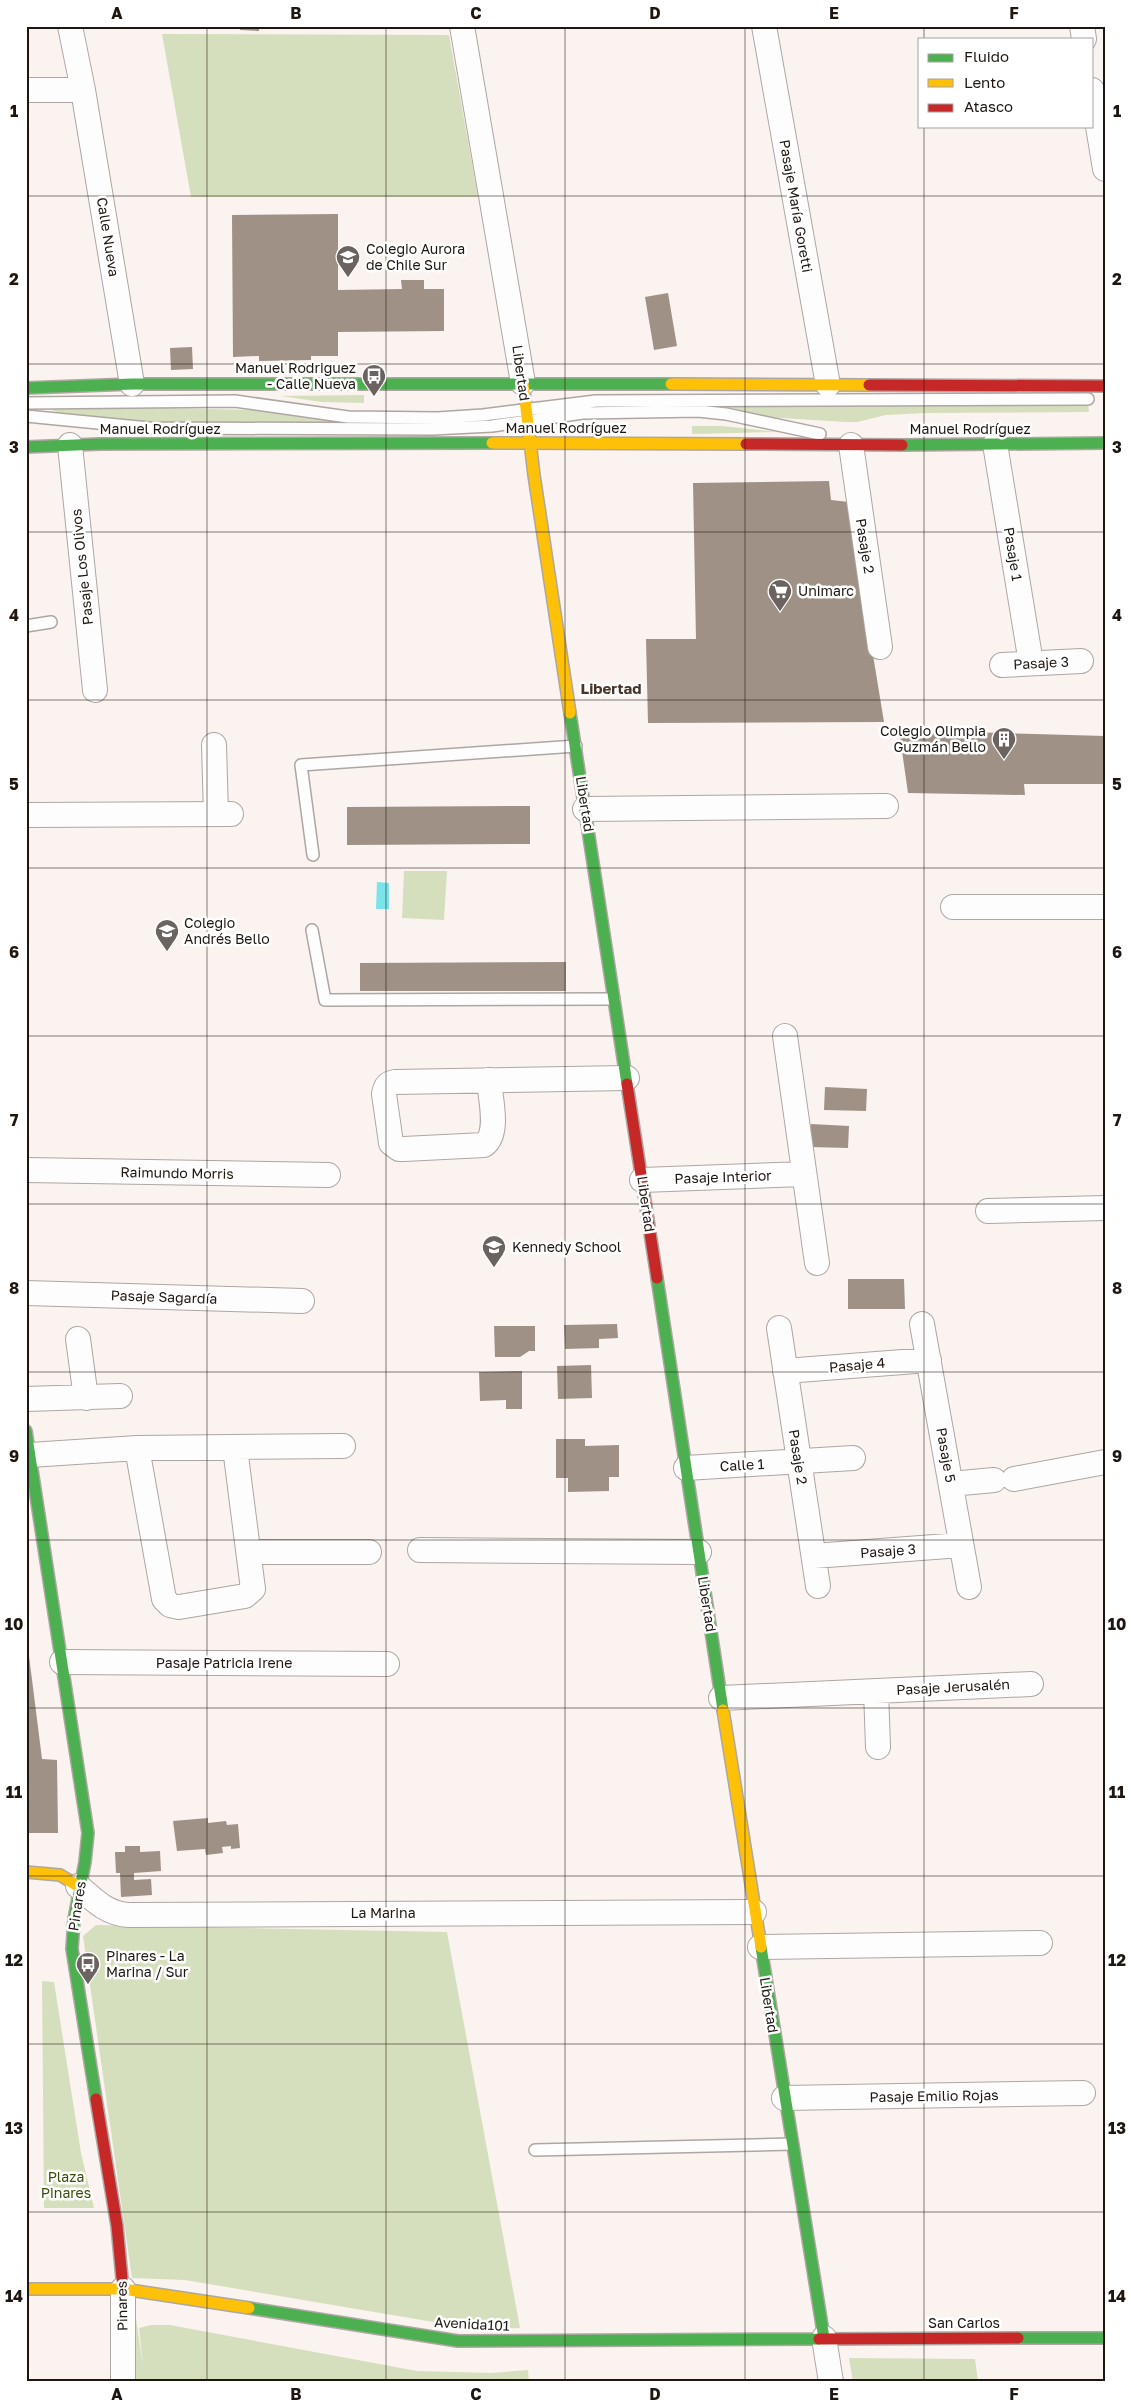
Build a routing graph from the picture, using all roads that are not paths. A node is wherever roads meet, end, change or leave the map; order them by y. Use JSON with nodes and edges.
{"nodes":[{"id":1,"x":70,"y":26,"type":"edge"},
{"id":2,"x":462,"y":26,"type":"edge"},
{"id":3,"x":764,"y":26,"type":"edge"},
{"id":4,"x":26,"y":90,"type":"edge"},
{"id":5,"x":83,"y":90,"type":"junction"},
{"id":6,"x":1094,"y":102,"type":"edge"},
{"id":7,"x":1105,"y":169,"type":"edge"},
{"id":8,"x":523,"y":383,"type":"junction"},
{"id":9,"x":132,"y":384,"type":"junction"},
{"id":10,"x":828,"y":385,"type":"junction"},
{"id":11,"x":1105,"y":386,"type":"edge"},
{"id":12,"x":26,"y":388,"type":"edge"},
{"id":13,"x":1105,"y":396,"type":"edge"},
{"id":14,"x":26,"y":403,"type":"edge"},
{"id":15,"x":527,"y":415,"type":"junction"},
{"id":16,"x":26,"y":416,"type":"edge"},
{"id":17,"x":530,"y":443,"type":"junction"},
{"id":18,"x":1105,"y":443,"type":"edge"},
{"id":19,"x":996,"y":444,"type":"junction"},
{"id":20,"x":70,"y":445,"type":"junction"},
{"id":21,"x":850,"y":445,"type":"junction"},
{"id":22,"x":26,"y":447,"type":"edge"},
{"id":23,"x":52,"y":622,"type":"dead end"},
{"id":24,"x":26,"y":626,"type":"edge"},
{"id":25,"x":880,"y":647,"type":"dead end"},
{"id":26,"x":1081,"y":661,"type":"dead end"},
{"id":27,"x":1031,"y":663,"type":"junction"},
{"id":28,"x":1002,"y":665,"type":"dead end"},
{"id":29,"x":95,"y":690,"type":"dead end"},
{"id":30,"x":214,"y":745,"type":"dead end"},
{"id":31,"x":576,"y":746,"type":"junction"},
{"id":32,"x":886,"y":806,"type":"dead end"},
{"id":33,"x":585,"y":809,"type":"junction"},
{"id":34,"x":26,"y":815,"type":"edge"},
{"id":35,"x":313,"y":855,"type":"dead end"},
{"id":36,"x":953,"y":907,"type":"dead end"},
{"id":37,"x":1105,"y":907,"type":"edge"},
{"id":38,"x":312,"y":930,"type":"dead end"},
{"id":39,"x":614,"y":999,"type":"junction"},
{"id":40,"x":785,"y":1036,"type":"dead end"},
{"id":41,"x":626,"y":1078,"type":"junction"},
{"id":42,"x":489,"y":1080,"type":"junction"},
{"id":43,"x":26,"y":1170,"type":"edge"},
{"id":44,"x":804,"y":1174,"type":"junction"},
{"id":45,"x":328,"y":1175,"type":"dead end"},
{"id":46,"x":642,"y":1180,"type":"junction"},
{"id":47,"x":1105,"y":1208,"type":"edge"},
{"id":48,"x":988,"y":1210,"type":"dead end"},
{"id":49,"x":817,"y":1263,"type":"dead end"},
{"id":50,"x":26,"y":1293,"type":"edge"},
{"id":51,"x":302,"y":1301,"type":"dead end"},
{"id":52,"x":922,"y":1324,"type":"dead end"},
{"id":53,"x":778,"y":1328,"type":"dead end"},
{"id":54,"x":78,"y":1339,"type":"dead end"},
{"id":55,"x":929,"y":1360,"type":"junction"},
{"id":56,"x":785,"y":1371,"type":"junction"},
{"id":57,"x":120,"y":1396,"type":"dead end"},
{"id":58,"x":86,"y":1398,"type":"junction"},
{"id":59,"x":26,"y":1399,"type":"edge"},
{"id":60,"x":26,"y":1431,"type":"edge"},
{"id":61,"x":343,"y":1446,"type":"dead end"},
{"id":62,"x":137,"y":1448,"type":"junction"},
{"id":63,"x":235,"y":1448,"type":"junction"},
{"id":64,"x":30,"y":1455,"type":"junction"},
{"id":65,"x":853,"y":1458,"type":"dead end"},
{"id":66,"x":799,"y":1461,"type":"junction"},
{"id":67,"x":1105,"y":1462,"type":"edge"},
{"id":68,"x":686,"y":1468,"type":"junction"},
{"id":69,"x":951,"y":1484,"type":"junction"},
{"id":70,"x":34,"y":1538,"type":"edge"},
{"id":71,"x":961,"y":1545,"type":"junction"},
{"id":72,"x":420,"y":1550,"type":"dead end"},
{"id":73,"x":249,"y":1552,"type":"junction"},
{"id":74,"x":369,"y":1552,"type":"dead end"},
{"id":75,"x":699,"y":1552,"type":"junction"},
{"id":76,"x":814,"y":1556,"type":"junction"},
{"id":77,"x":818,"y":1586,"type":"dead end"},
{"id":78,"x":969,"y":1586,"type":"dead end"},
{"id":79,"x":62,"y":1662,"type":"junction"},
{"id":80,"x":387,"y":1664,"type":"dead end"},
{"id":81,"x":1030,"y":1684,"type":"dead end"},
{"id":82,"x":876,"y":1691,"type":"junction"},
{"id":83,"x":721,"y":1698,"type":"junction"},
{"id":84,"x":878,"y":1747,"type":"dead end"},
{"id":85,"x":26,"y":1872,"type":"edge"},
{"id":86,"x":78,"y":1886,"type":"junction"},
{"id":87,"x":754,"y":1912,"type":"junction"},
{"id":88,"x":1040,"y":1943,"type":"dead end"},
{"id":89,"x":760,"y":1947,"type":"junction"},
{"id":90,"x":1083,"y":2093,"type":"dead end"},
{"id":91,"x":784,"y":2098,"type":"junction"},
{"id":92,"x":792,"y":2144,"type":"junction"},
{"id":93,"x":535,"y":2150,"type":"dead end"},
{"id":94,"x":26,"y":2288,"type":"edge"},
{"id":95,"x":123,"y":2289,"type":"junction"},
{"id":96,"x":824,"y":2338,"type":"junction"},
{"id":97,"x":1105,"y":2338,"type":"edge"},
{"id":98,"x":123,"y":2382,"type":"edge"},
{"id":99,"x":831,"y":2382,"type":"edge"}],
"edges":[{"from":1,"to":5,"type":"street"},
{"from":2,"to":8,"type":"street","name":"Libertad"},
{"from":3,"to":10,"type":"street","name":"Pasaje María Goretti"},
{"from":4,"to":5,"type":"street"},
{"from":5,"to":9,"type":"street","name":"Calle Nueva"},
{"from":6,"to":7,"type":"street"},
{"from":8,"to":9,"type":"street"},
{"from":8,"to":10,"type":"street"},
{"from":8,"to":15,"type":"street","name":"Libertad"},
{"from":9,"to":12,"type":"street"},
{"from":10,"to":11,"type":"street"},
{"from":13,"to":15,"type":"lane"},
{"from":14,"to":15,"type":"lane"},
{"from":15,"to":16,"type":"lane"},
{"from":15,"to":17,"type":"street","name":"Libertad"},
{"from":15,"to":21,"type":"lane"},
{"from":17,"to":20,"type":"street","name":"Manuel Rodríguez"},
{"from":17,"to":21,"type":"street","name":"Manuel Rodríguez"},
{"from":17,"to":31,"type":"street","name":"Libertad"},
{"from":18,"to":19,"type":"street","name":"Manuel Rodríguez"},
{"from":19,"to":21,"type":"street","name":"Manuel Rodríguez"},
{"from":19,"to":27,"type":"street","name":"Pasaje 1"},
{"from":20,"to":22,"type":"street","name":"Manuel Rodríguez"},
{"from":20,"to":29,"type":"street","name":"Pasaje Los Olivos"},
{"from":21,"to":25,"type":"street","name":"Pasaje 2"},
{"from":23,"to":24,"type":"lane"},
{"from":26,"to":27,"type":"street","name":"Pasaje 3"},
{"from":27,"to":28,"type":"street","name":"Pasaje 3"},
{"from":30,"to":34,"type":"street"},
{"from":31,"to":33,"type":"street","name":"Libertad"},
{"from":31,"to":35,"type":"lane"},
{"from":32,"to":33,"type":"street"},
{"from":33,"to":39,"type":"street","name":"Libertad"},
{"from":36,"to":37,"type":"street"},
{"from":38,"to":39,"type":"lane"},
{"from":39,"to":41,"type":"street","name":"Libertad"},
{"from":40,"to":44,"type":"street"},
{"from":41,"to":42,"type":"street"},
{"from":41,"to":46,"type":"street","name":"Libertad"},
{"from":42,"to":42,"type":"street"},
{"from":43,"to":45,"type":"street","name":"Raimundo Morris"},
{"from":44,"to":46,"type":"street","name":"Pasaje Interior"},
{"from":44,"to":49,"type":"street"},
{"from":46,"to":68,"type":"street","name":"Libertad"},
{"from":47,"to":48,"type":"street"},
{"from":50,"to":51,"type":"street","name":"Pasaje Sagardía"},
{"from":52,"to":55,"type":"street","name":"Pasaje 5"},
{"from":53,"to":56,"type":"street","name":"Pasaje 2"},
{"from":54,"to":58,"type":"street"},
{"from":55,"to":56,"type":"street","name":"Pasaje 4"},
{"from":55,"to":69,"type":"street","name":"Pasaje 5"},
{"from":56,"to":66,"type":"street","name":"Pasaje 2"},
{"from":57,"to":58,"type":"street"},
{"from":58,"to":59,"type":"street"},
{"from":60,"to":64,"type":"street","name":"Pinares"},
{"from":61,"to":63,"type":"street"},
{"from":62,"to":63,"type":"street"},
{"from":62,"to":64,"type":"street"},
{"from":62,"to":73,"type":"street"},
{"from":63,"to":73,"type":"street"},
{"from":64,"to":70,"type":"street","name":"Pinares"},
{"from":65,"to":66,"type":"street"},
{"from":66,"to":68,"type":"street","name":"Calle 1"},
{"from":66,"to":76,"type":"street","name":"Pasaje 2"},
{"from":67,"to":69,"type":"street"},
{"from":68,"to":75,"type":"street","name":"Libertad"},
{"from":69,"to":71,"type":"street","name":"Pasaje 5"},
{"from":70,"to":79,"type":"street","name":"Pinares"},
{"from":71,"to":76,"type":"street","name":"Pasaje 3"},
{"from":71,"to":78,"type":"street","name":"Pasaje 5"},
{"from":72,"to":75,"type":"street"},
{"from":73,"to":74,"type":"street"},
{"from":75,"to":83,"type":"street","name":"Libertad"},
{"from":76,"to":77,"type":"street","name":"Pasaje 2"},
{"from":79,"to":80,"type":"street","name":"Pasaje Patricia Irene"},
{"from":79,"to":86,"type":"street","name":"Pinares"},
{"from":81,"to":82,"type":"street","name":"Pasaje Jerusalén"},
{"from":82,"to":83,"type":"street","name":"Pasaje Jerusalén"},
{"from":82,"to":84,"type":"street","name":"Pasaje Jerusalén"},
{"from":83,"to":87,"type":"street","name":"Libertad"},
{"from":85,"to":86,"type":"street","name":"La Marina"},
{"from":86,"to":87,"type":"street","name":"La Marina"},
{"from":86,"to":95,"type":"street","name":"Pinares"},
{"from":87,"to":89,"type":"street","name":"Libertad"},
{"from":88,"to":89,"type":"street"},
{"from":89,"to":91,"type":"street","name":"Libertad"},
{"from":90,"to":91,"type":"street","name":"Pasaje Emilio Rojas"},
{"from":91,"to":92,"type":"street","name":"Libertad"},
{"from":92,"to":93,"type":"lane"},
{"from":92,"to":96,"type":"street","name":"Libertad"},
{"from":94,"to":95,"type":"street","name":"Avenida101"},
{"from":95,"to":96,"type":"street","name":"Avenida101"},
{"from":95,"to":98,"type":"street","name":"Pinares"},
{"from":96,"to":97,"type":"street","name":"San Carlos"},
{"from":96,"to":99,"type":"street","name":"Libertad"}]}
